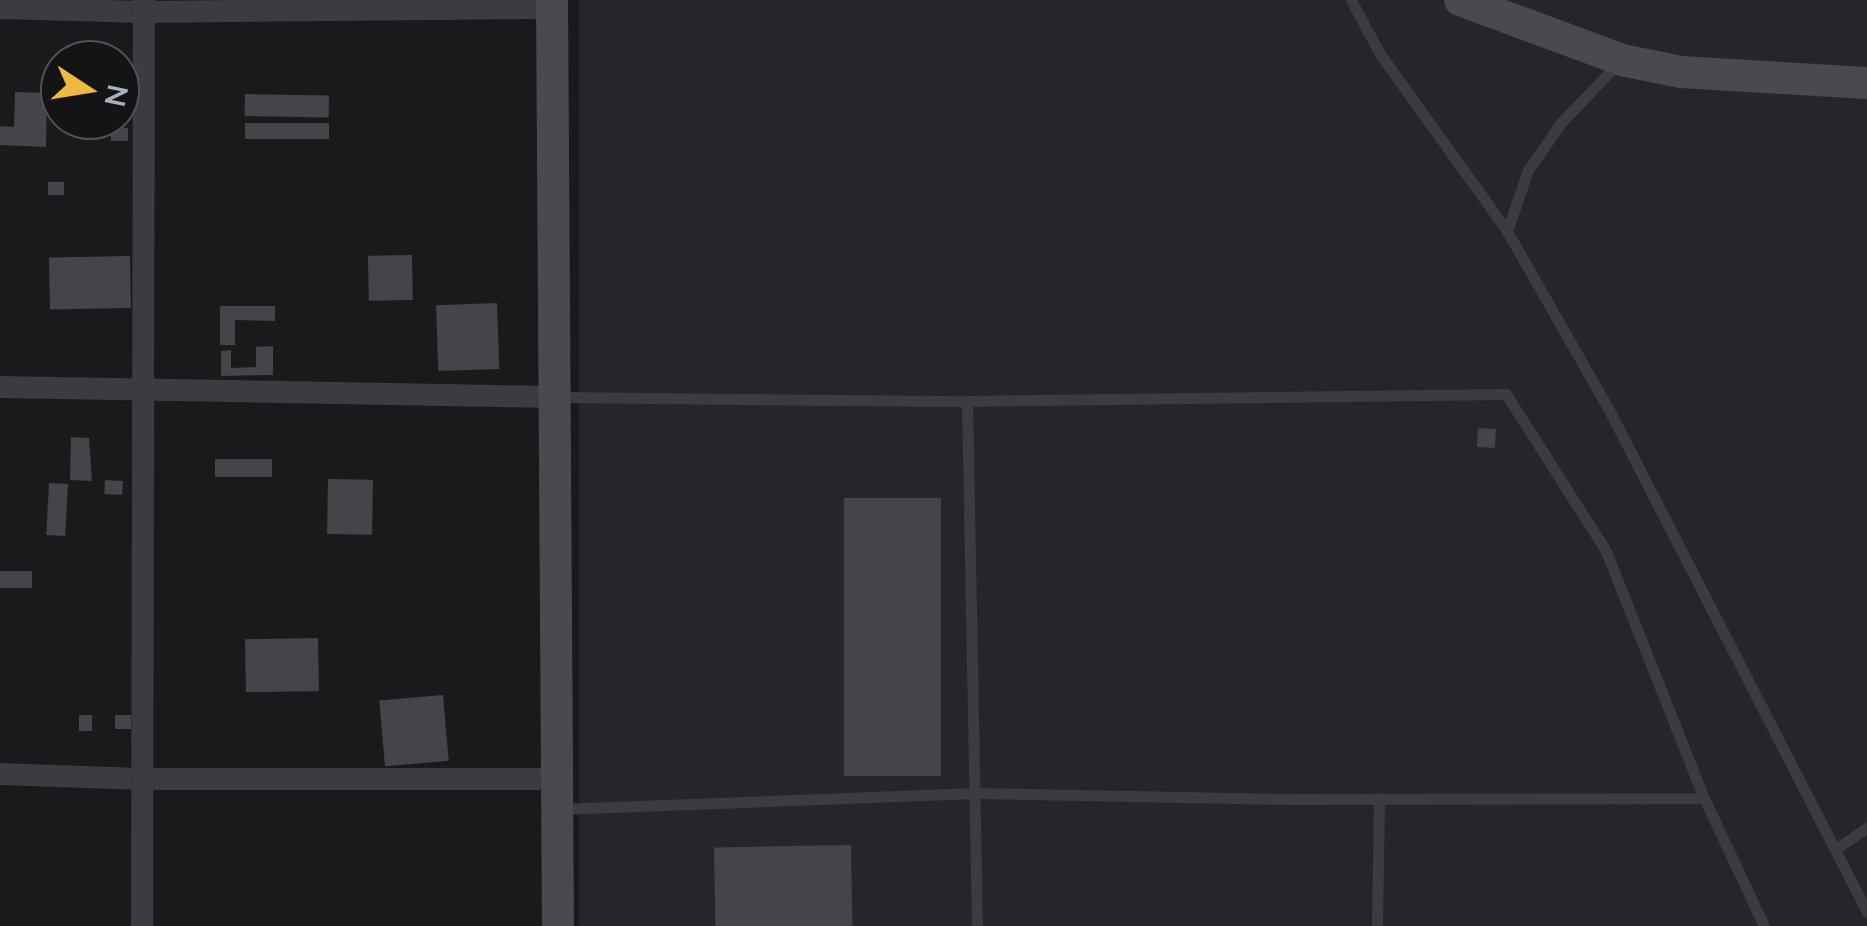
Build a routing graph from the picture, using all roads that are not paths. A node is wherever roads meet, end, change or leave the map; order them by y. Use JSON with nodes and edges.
{"nodes":[{"id":1,"x":1351,"y":0,"type":"edge"},
{"id":2,"x":1460,"y":0,"type":"edge"},
{"id":3,"x":552,"y":4,"type":"edge"},
{"id":4,"x":143,"y":6,"type":"edge"},
{"id":5,"x":0,"y":8,"type":"edge"},
{"id":6,"x":1622,"y":60,"type":"junction"},
{"id":7,"x":1867,"y":84,"type":"edge"},
{"id":8,"x":1507,"y":231,"type":"junction"},
{"id":9,"x":0,"y":387,"type":"edge"},
{"id":10,"x":146,"y":391,"type":"junction"},
{"id":11,"x":556,"y":397,"type":"junction"},
{"id":12,"x":967,"y":402,"type":"junction"},
{"id":13,"x":0,"y":774,"type":"edge"},
{"id":14,"x":142,"y":780,"type":"junction"},
{"id":15,"x":558,"y":794,"type":"junction"},
{"id":16,"x":976,"y":794,"type":"junction"},
{"id":17,"x":1378,"y":798,"type":"junction"},
{"id":18,"x":1704,"y":798,"type":"junction"},
{"id":19,"x":1867,"y":827,"type":"edge"},
{"id":20,"x":1836,"y":849,"type":"junction"},
{"id":21,"x":1867,"y":912,"type":"edge"},
{"id":22,"x":142,"y":926,"type":"edge"},
{"id":23,"x":558,"y":926,"type":"edge"},
{"id":24,"x":977,"y":926,"type":"edge"},
{"id":25,"x":1377,"y":926,"type":"edge"},
{"id":26,"x":1764,"y":926,"type":"edge"}],
"edges":[{"from":1,"to":8,"type":"lane"},
{"from":2,"to":6,"type":"street"},
{"from":3,"to":4,"type":"street"},
{"from":3,"to":11,"type":"street"},
{"from":4,"to":5,"type":"street"},
{"from":4,"to":10,"type":"street"},
{"from":6,"to":7,"type":"street"},
{"from":6,"to":8,"type":"lane"},
{"from":8,"to":20,"type":"lane"},
{"from":9,"to":10,"type":"street"},
{"from":10,"to":11,"type":"street"},
{"from":10,"to":14,"type":"street"},
{"from":11,"to":12,"type":"lane"},
{"from":11,"to":15,"type":"street"},
{"from":12,"to":16,"type":"lane"},
{"from":12,"to":18,"type":"lane"},
{"from":13,"to":14,"type":"street"},
{"from":14,"to":15,"type":"street"},
{"from":14,"to":22,"type":"street"},
{"from":15,"to":16,"type":"lane"},
{"from":15,"to":23,"type":"street"},
{"from":16,"to":17,"type":"lane"},
{"from":16,"to":24,"type":"lane"},
{"from":17,"to":18,"type":"lane"},
{"from":17,"to":25,"type":"lane"},
{"from":18,"to":26,"type":"lane"},
{"from":19,"to":20,"type":"lane"},
{"from":20,"to":21,"type":"lane"}]}
